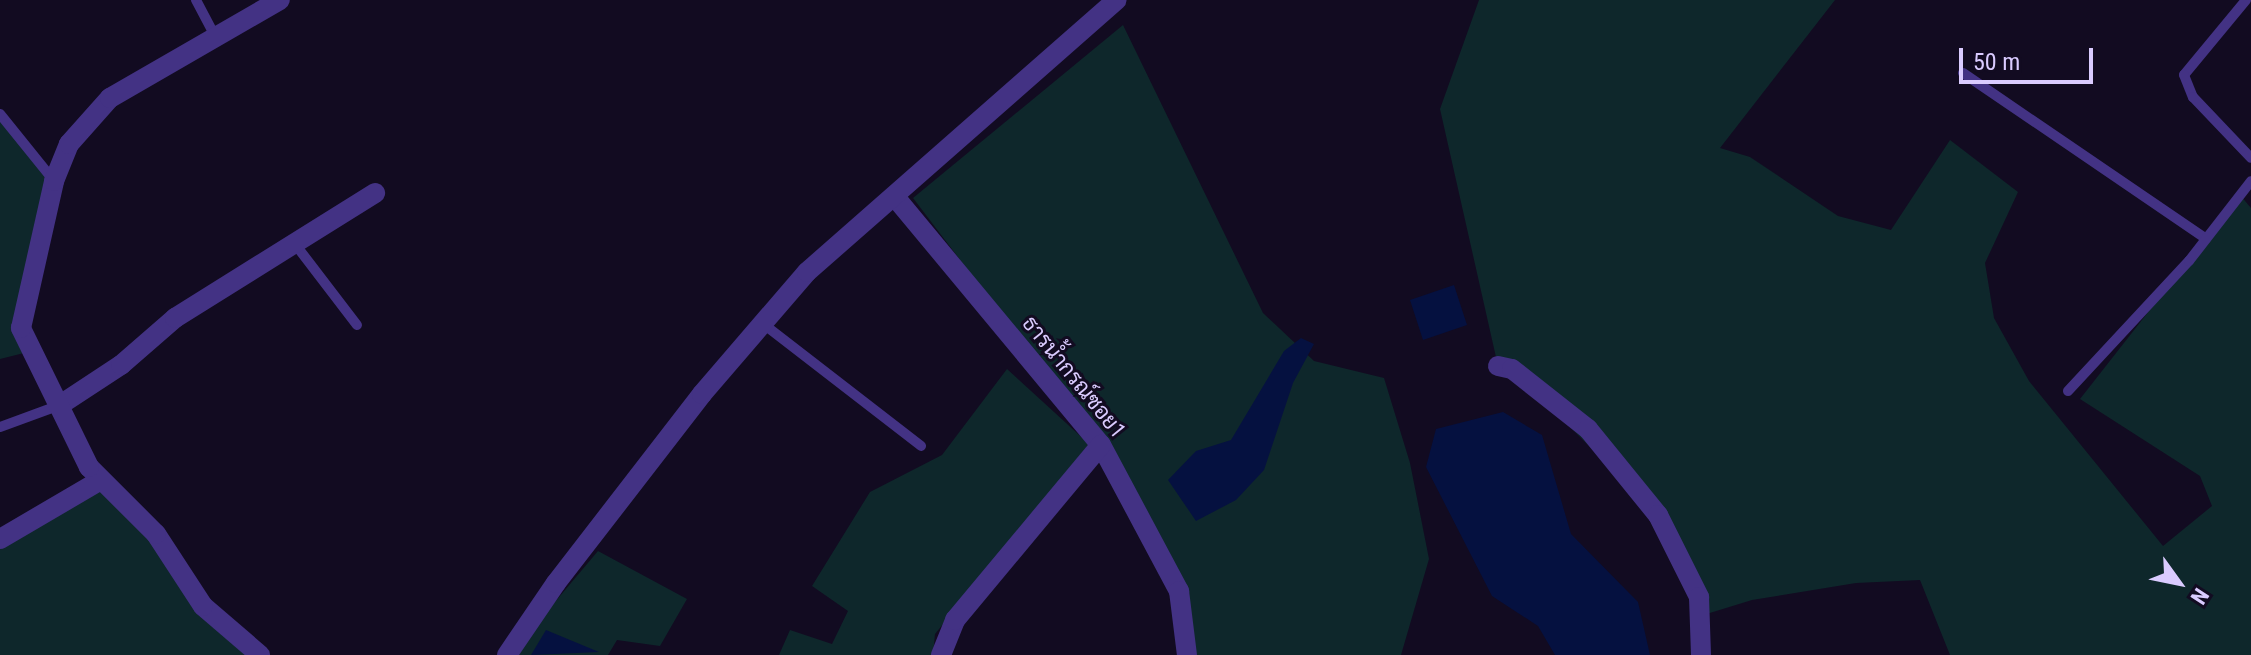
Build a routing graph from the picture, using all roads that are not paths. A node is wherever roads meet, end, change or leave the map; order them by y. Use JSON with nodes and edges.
{"nodes":[{"id":1,"x":196,"y":0,"type":"edge"},
{"id":2,"x":280,"y":0,"type":"edge"},
{"id":3,"x":1117,"y":0,"type":"edge"},
{"id":4,"x":2246,"y":0,"type":"edge"},
{"id":5,"x":215,"y":36,"type":"junction"},
{"id":6,"x":1963,"y":73,"type":"dead end"},
{"id":7,"x":0,"y":114,"type":"edge"},
{"id":8,"x":2251,"y":158,"type":"edge"},
{"id":9,"x":54,"y":181,"type":"junction"},
{"id":10,"x":2251,"y":181,"type":"edge"},
{"id":11,"x":375,"y":193,"type":"dead end"},
{"id":12,"x":895,"y":197,"type":"junction"},
{"id":13,"x":2206,"y":239,"type":"junction"},
{"id":14,"x":295,"y":244,"type":"junction"},
{"id":15,"x":762,"y":323,"type":"junction"},
{"id":16,"x":357,"y":325,"type":"dead end"},
{"id":17,"x":1498,"y":366,"type":"dead end"},
{"id":18,"x":2068,"y":391,"type":"dead end"},
{"id":19,"x":60,"y":405,"type":"junction"},
{"id":20,"x":0,"y":427,"type":"edge"},
{"id":21,"x":1101,"y":445,"type":"junction"},
{"id":22,"x":921,"y":446,"type":"dead end"},
{"id":23,"x":101,"y":480,"type":"junction"},
{"id":24,"x":0,"y":539,"type":"edge"},
{"id":25,"x":260,"y":655,"type":"edge"},
{"id":26,"x":507,"y":655,"type":"edge"},
{"id":27,"x":941,"y":655,"type":"edge"},
{"id":28,"x":1187,"y":655,"type":"edge"},
{"id":29,"x":1701,"y":655,"type":"edge"}],
"edges":[{"from":1,"to":5,"type":"lane"},
{"from":2,"to":5,"type":"street"},
{"from":3,"to":12,"type":"street"},
{"from":4,"to":8,"type":"lane"},
{"from":5,"to":9,"type":"street"},
{"from":6,"to":13,"type":"lane"},
{"from":7,"to":9,"type":"lane"},
{"from":9,"to":19,"type":"street"},
{"from":10,"to":13,"type":"lane"},
{"from":11,"to":14,"type":"street"},
{"from":12,"to":15,"type":"street"},
{"from":12,"to":21,"type":"street","name":"ธารน้ำกรณ์ซอย1"},
{"from":13,"to":18,"type":"lane"},
{"from":14,"to":16,"type":"lane"},
{"from":14,"to":19,"type":"street"},
{"from":15,"to":22,"type":"lane"},
{"from":15,"to":26,"type":"street"},
{"from":17,"to":29,"type":"street"},
{"from":19,"to":20,"type":"lane"},
{"from":19,"to":23,"type":"street"},
{"from":21,"to":27,"type":"street"},
{"from":21,"to":28,"type":"street","name":"ธารน้ำกรณ์ซอย1"},
{"from":23,"to":24,"type":"street"},
{"from":23,"to":25,"type":"street"}]}
